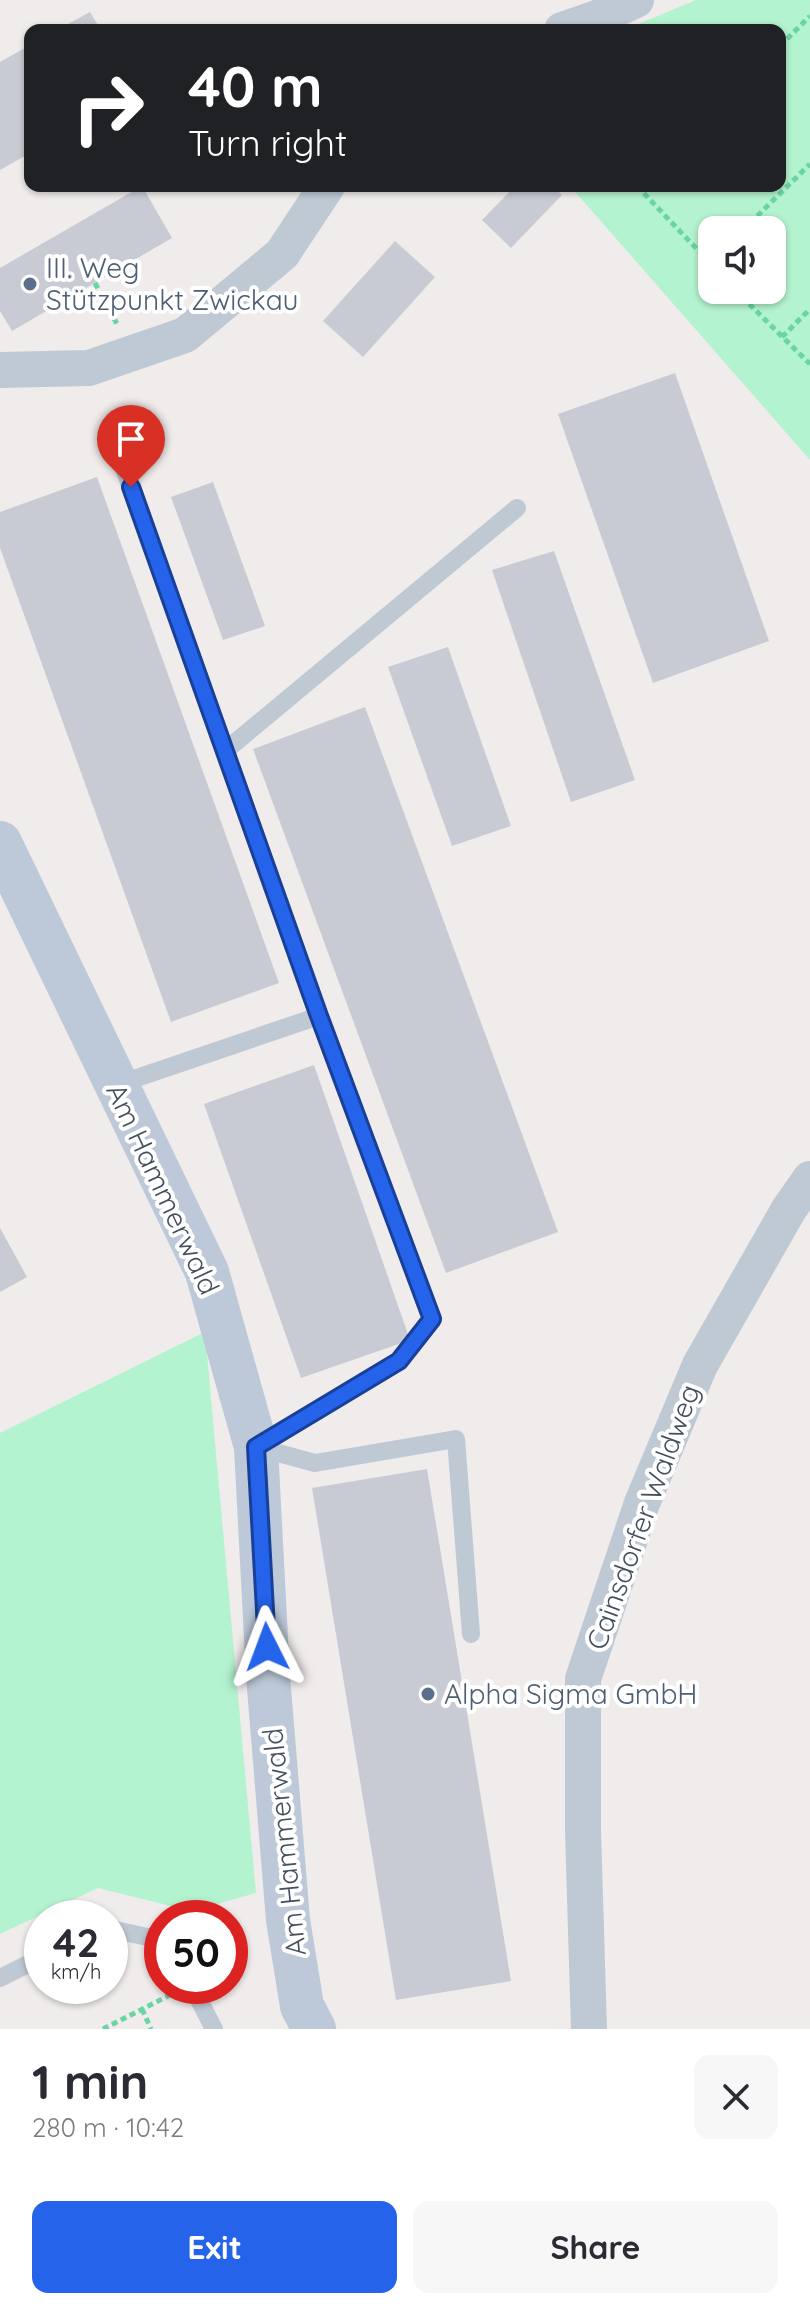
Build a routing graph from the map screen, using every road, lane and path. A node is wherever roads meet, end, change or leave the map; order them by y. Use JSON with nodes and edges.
{"nodes":[{"id":1,"x":636,"y":0,"type":"edge"},
{"id":2,"x":810,"y":16,"type":"edge"},
{"id":3,"x":580,"y":24,"type":"edge"},
{"id":4,"x":786,"y":40,"type":"edge"},
{"id":5,"x":810,"y":164,"type":"edge"},
{"id":6,"x":786,"y":188,"type":"edge"},
{"id":7,"x":323,"y":192,"type":"edge"},
{"id":8,"x":645,"y":192,"type":"edge"},
{"id":9,"x":782,"y":192,"type":"edge"},
{"id":10,"x":757,"y":216,"type":"edge"},
{"id":11,"x":698,"y":249,"type":"edge"},
{"id":12,"x":95,"y":283,"type":"dead end"},
{"id":13,"x":749,"y":304,"type":"edge"},
{"id":14,"x":810,"y":309,"type":"edge"},
{"id":15,"x":782,"y":337,"type":"junction"},
{"id":16,"x":133,"y":353,"type":"junction"},
{"id":17,"x":810,"y":364,"type":"edge"},
{"id":18,"x":0,"y":370,"type":"edge"},
{"id":19,"x":120,"y":457,"type":"dead end"},
{"id":20,"x":517,"y":508,"type":"dead end"},
{"id":21,"x":225,"y":751,"type":"junction"},
{"id":22,"x":0,"y":843,"type":"edge"},
{"id":23,"x":319,"y":1016,"type":"junction"},
{"id":24,"x":116,"y":1085,"type":"junction"},
{"id":25,"x":810,"y":1179,"type":"edge"},
{"id":26,"x":256,"y":1447,"type":"junction"},
{"id":27,"x":471,"y":1634,"type":"dead end"},
{"id":28,"x":24,"y":1966,"type":"edge"},
{"id":29,"x":0,"y":1978,"type":"edge"},
{"id":30,"x":152,"y":2004,"type":"edge"},
{"id":31,"x":195,"y":2004,"type":"edge"},
{"id":32,"x":142,"y":2009,"type":"junction"},
{"id":33,"x":103,"y":2029,"type":"edge"},
{"id":34,"x":151,"y":2029,"type":"edge"},
{"id":35,"x":214,"y":2029,"type":"edge"},
{"id":36,"x":314,"y":2029,"type":"edge"},
{"id":37,"x":589,"y":2029,"type":"edge"}],
"edges":[{"from":1,"to":3,"type":"street"},
{"from":2,"to":4,"type":"path"},
{"from":5,"to":6,"type":"path"},
{"from":7,"to":16,"type":"street"},
{"from":8,"to":11,"type":"path"},
{"from":9,"to":10,"type":"path"},
{"from":12,"to":16,"type":"path"},
{"from":13,"to":15,"type":"path"},
{"from":14,"to":15,"type":"path"},
{"from":15,"to":17,"type":"path"},
{"from":16,"to":18,"type":"street"},
{"from":19,"to":21,"type":"lane"},
{"from":20,"to":21,"type":"lane"},
{"from":21,"to":23,"type":"lane"},
{"from":22,"to":24,"type":"main road","name":"Am Hammerwald"},
{"from":23,"to":24,"type":"lane"},
{"from":23,"to":26,"type":"lane"},
{"from":24,"to":26,"type":"main road","name":"Am Hammerwald"},
{"from":25,"to":37,"type":"street","name":"Cainsdorfer Waldweg"},
{"from":26,"to":27,"type":"lane"},
{"from":26,"to":36,"type":"main road","name":"Am Hammerwald"},
{"from":28,"to":29,"type":"lane"},
{"from":30,"to":32,"type":"path"},
{"from":31,"to":35,"type":"lane"},
{"from":32,"to":33,"type":"path"},
{"from":32,"to":34,"type":"path"}]}
